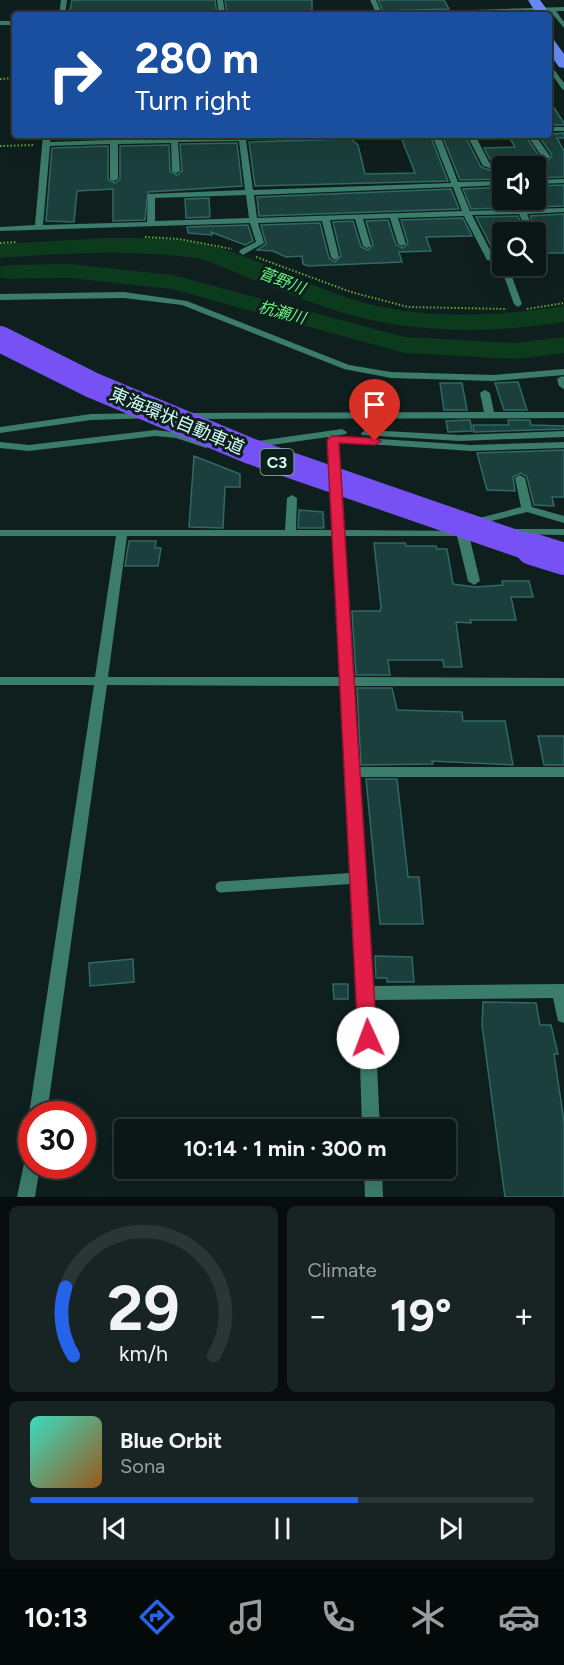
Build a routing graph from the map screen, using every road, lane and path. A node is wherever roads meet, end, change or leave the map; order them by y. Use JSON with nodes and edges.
{"nodes":[{"id":1,"x":564,"y":9,"type":"edge"},
{"id":2,"x":533,"y":11,"type":"edge"},
{"id":3,"x":494,"y":12,"type":"edge"},
{"id":4,"x":552,"y":30,"type":"edge"},
{"id":5,"x":564,"y":42,"type":"edge"},
{"id":6,"x":552,"y":47,"type":"edge"},
{"id":7,"x":564,"y":64,"type":"edge"},
{"id":8,"x":552,"y":70,"type":"edge"},
{"id":9,"x":564,"y":88,"type":"edge"},
{"id":10,"x":561,"y":129,"type":"edge"},
{"id":11,"x":47,"y":138,"type":"edge"},
{"id":12,"x":174,"y":138,"type":"edge"},
{"id":13,"x":242,"y":138,"type":"edge"},
{"id":14,"x":437,"y":138,"type":"edge"},
{"id":15,"x":473,"y":138,"type":"edge"},
{"id":16,"x":533,"y":138,"type":"edge"},
{"id":17,"x":564,"y":138,"type":"edge"},
{"id":18,"x":114,"y":143,"type":"junction"},
{"id":19,"x":46,"y":144,"type":"junction"},
{"id":20,"x":0,"y":146,"type":"edge"},
{"id":21,"x":546,"y":156,"type":"dead end"},
{"id":22,"x":487,"y":166,"type":"dead end"},
{"id":23,"x":176,"y":171,"type":"dead end"},
{"id":24,"x":114,"y":178,"type":"dead end"},
{"id":25,"x":564,"y":181,"type":"edge"},
{"id":26,"x":546,"y":182,"type":"edge"},
{"id":27,"x":492,"y":183,"type":"edge"},
{"id":28,"x":455,"y":185,"type":"junction"},
{"id":29,"x":250,"y":192,"type":"junction"},
{"id":30,"x":564,"y":210,"type":"edge"},
{"id":31,"x":522,"y":212,"type":"junction"},
{"id":32,"x":467,"y":214,"type":"junction"},
{"id":33,"x":393,"y":216,"type":"junction"},
{"id":34,"x":358,"y":217,"type":"junction"},
{"id":35,"x":325,"y":218,"type":"junction"},
{"id":36,"x":253,"y":220,"type":"junction"},
{"id":37,"x":526,"y":222,"type":"edge"},
{"id":38,"x":151,"y":224,"type":"junction"},
{"id":39,"x":39,"y":227,"type":"junction"},
{"id":40,"x":0,"y":229,"type":"edge"},
{"id":41,"x":134,"y":237,"type":"dead end"},
{"id":42,"x":22,"y":242,"type":"dead end"},
{"id":43,"x":0,"y":243,"type":"edge"},
{"id":44,"x":260,"y":243,"type":"junction"},
{"id":45,"x":402,"y":244,"type":"dead end"},
{"id":46,"x":367,"y":246,"type":"dead end"},
{"id":47,"x":267,"y":249,"type":"dead end"},
{"id":48,"x":243,"y":252,"type":"junction"},
{"id":49,"x":335,"y":257,"type":"dead end"},
{"id":50,"x":492,"y":258,"type":"edge"},
{"id":51,"x":507,"y":276,"type":"edge"},
{"id":52,"x":0,"y":297,"type":"edge"},
{"id":53,"x":564,"y":303,"type":"edge"},
{"id":54,"x":517,"y":307,"type":"junction"},
{"id":55,"x":0,"y":322,"type":"edge"},
{"id":56,"x":0,"y":339,"type":"edge"},
{"id":57,"x":563,"y":379,"type":"edge"},
{"id":58,"x":484,"y":393,"type":"dead end"},
{"id":59,"x":564,"y":415,"type":"edge"},
{"id":60,"x":490,"y":416,"type":"junction"},
{"id":61,"x":0,"y":430,"type":"edge"},
{"id":62,"x":564,"y":434,"type":"edge"},
{"id":63,"x":0,"y":445,"type":"edge"},
{"id":64,"x":564,"y":445,"type":"edge"},
{"id":65,"x":520,"y":478,"type":"dead end"},
{"id":66,"x":292,"y":498,"type":"dead end"},
{"id":67,"x":527,"y":509,"type":"junction"},
{"id":68,"x":564,"y":520,"type":"edge"},
{"id":69,"x":564,"y":532,"type":"edge"},
{"id":70,"x":0,"y":533,"type":"edge"},
{"id":71,"x":290,"y":533,"type":"junction"},
{"id":72,"x":338,"y":533,"type":"junction"},
{"id":73,"x":433,"y":533,"type":"junction"},
{"id":74,"x":462,"y":533,"type":"junction"},
{"id":75,"x":122,"y":534,"type":"junction"},
{"id":76,"x":564,"y":540,"type":"edge"},
{"id":77,"x":564,"y":559,"type":"edge"},
{"id":78,"x":474,"y":581,"type":"dead end"},
{"id":79,"x":0,"y":681,"type":"edge"},
{"id":80,"x":99,"y":681,"type":"junction"},
{"id":81,"x":345,"y":681,"type":"junction"},
{"id":82,"x":564,"y":682,"type":"edge"},
{"id":83,"x":351,"y":772,"type":"junction"},
{"id":84,"x":564,"y":772,"type":"edge"},
{"id":85,"x":358,"y":878,"type":"junction"},
{"id":86,"x":222,"y":887,"type":"dead end"},
{"id":87,"x":562,"y":991,"type":"edge"},
{"id":88,"x":366,"y":993,"type":"junction"},
{"id":89,"x":564,"y":1016,"type":"edge"},
{"id":90,"x":40,"y":1101,"type":"edge"},
{"id":91,"x":371,"y":1119,"type":"edge"},
{"id":92,"x":29,"y":1179,"type":"edge"},
{"id":93,"x":373,"y":1179,"type":"edge"},
{"id":94,"x":26,"y":1197,"type":"edge"},
{"id":95,"x":374,"y":1197,"type":"edge"}],
"edges":[{"from":1,"to":2,"type":"street"},
{"from":2,"to":3,"type":"street"},
{"from":4,"to":5,"type":"highway"},
{"from":6,"to":7,"type":"highway"},
{"from":8,"to":9,"type":"street"},
{"from":10,"to":17,"type":"street"},
{"from":11,"to":19,"type":"street"},
{"from":12,"to":18,"type":"street"},
{"from":12,"to":23,"type":"street"},
{"from":13,"to":29,"type":"street"},
{"from":14,"to":28,"type":"street"},
{"from":15,"to":22,"type":"street"},
{"from":16,"to":21,"type":"street"},
{"from":18,"to":19,"type":"street"},
{"from":18,"to":24,"type":"street"},
{"from":19,"to":20,"type":"path"},
{"from":19,"to":39,"type":"street"},
{"from":25,"to":26,"type":"street"},
{"from":27,"to":28,"type":"street"},
{"from":28,"to":29,"type":"street"},
{"from":28,"to":32,"type":"street"},
{"from":29,"to":36,"type":"street"},
{"from":29,"to":38,"type":"street"},
{"from":30,"to":31,"type":"street"},
{"from":31,"to":32,"type":"street"},
{"from":31,"to":37,"type":"street"},
{"from":32,"to":33,"type":"street"},
{"from":32,"to":50,"type":"street"},
{"from":33,"to":34,"type":"street"},
{"from":33,"to":45,"type":"street"},
{"from":34,"to":35,"type":"street"},
{"from":34,"to":46,"type":"street"},
{"from":35,"to":36,"type":"street"},
{"from":35,"to":49,"type":"street"},
{"from":36,"to":38,"type":"street"},
{"from":36,"to":44,"type":"street"},
{"from":38,"to":39,"type":"street"},
{"from":39,"to":40,"type":"street"},
{"from":41,"to":48,"type":"path"},
{"from":42,"to":43,"type":"path"},
{"from":44,"to":47,"type":"street"},
{"from":44,"to":48,"type":"street"},
{"from":48,"to":54,"type":"path"},
{"from":51,"to":54,"type":"street"},
{"from":52,"to":57,"type":"street"},
{"from":53,"to":54,"type":"path"},
{"from":55,"to":76,"type":"highway","name":"東海環状自動車道","number":"C3"},
{"from":56,"to":77,"type":"highway","name":"東海環状自動車道","number":"C3","bridge":true},
{"from":58,"to":60,"type":"street"},
{"from":59,"to":60,"type":"street"},
{"from":60,"to":61,"type":"street"},
{"from":62,"to":63,"type":"street"},
{"from":64,"to":72,"type":"street"},
{"from":65,"to":67,"type":"street"},
{"from":66,"to":71,"type":"street"},
{"from":67,"to":68,"type":"street"},
{"from":67,"to":73,"type":"street"},
{"from":69,"to":74,"type":"street"},
{"from":70,"to":75,"type":"street"},
{"from":71,"to":72,"type":"street"},
{"from":71,"to":75,"type":"street"},
{"from":72,"to":73,"type":"street"},
{"from":72,"to":81,"type":"street"},
{"from":73,"to":74,"type":"street"},
{"from":74,"to":78,"type":"street"},
{"from":75,"to":80,"type":"street"},
{"from":79,"to":80,"type":"street"},
{"from":80,"to":81,"type":"street"},
{"from":80,"to":90,"type":"street"},
{"from":81,"to":82,"type":"street"},
{"from":81,"to":83,"type":"street"},
{"from":83,"to":84,"type":"street"},
{"from":83,"to":85,"type":"street"},
{"from":85,"to":86,"type":"lane"},
{"from":85,"to":88,"type":"street"},
{"from":87,"to":88,"type":"street"},
{"from":87,"to":89,"type":"street"},
{"from":88,"to":91,"type":"street"},
{"from":92,"to":94,"type":"street"},
{"from":93,"to":95,"type":"street"}]}
